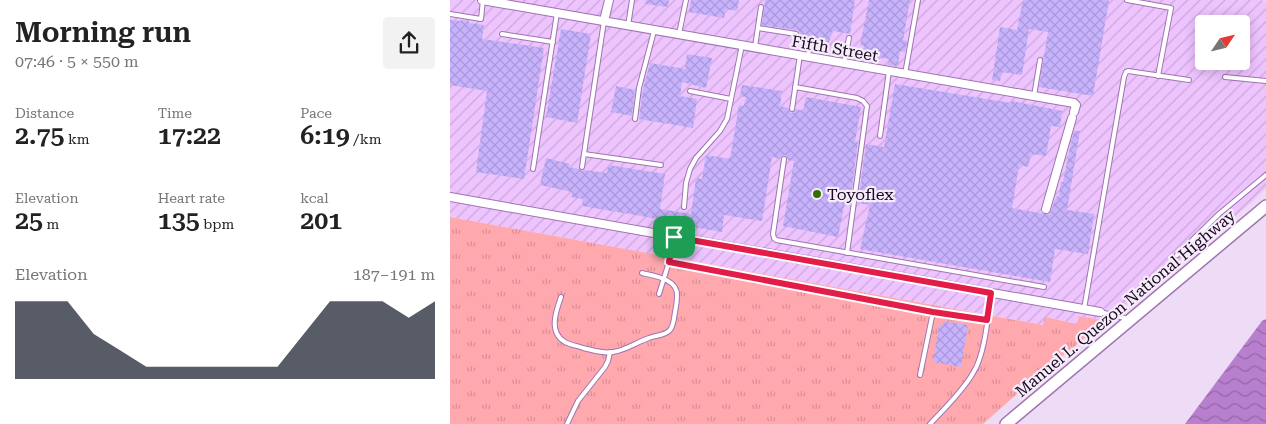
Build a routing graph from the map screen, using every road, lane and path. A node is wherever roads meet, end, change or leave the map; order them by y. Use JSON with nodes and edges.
{"nodes":[{"id":1,"x":483,"y":0,"type":"edge"},
{"id":2,"x":609,"y":0,"type":"edge"},
{"id":3,"x":632,"y":0,"type":"edge"},
{"id":4,"x":686,"y":0,"type":"edge"},
{"id":5,"x":918,"y":0,"type":"edge"},
{"id":6,"x":1127,"y":0,"type":"edge"},
{"id":7,"x":761,"y":7,"type":"dead end"},
{"id":8,"x":557,"y":13,"type":"junction"},
{"id":9,"x":450,"y":14,"type":"edge"},
{"id":10,"x":604,"y":21,"type":"junction"},
{"id":11,"x":628,"y":26,"type":"junction"},
{"id":12,"x":758,"y":28,"type":"junction"},
{"id":13,"x":654,"y":30,"type":"junction"},
{"id":14,"x":502,"y":34,"type":"dead end"},
{"id":15,"x":680,"y":34,"type":"junction"},
{"id":16,"x":796,"y":34,"type":"dead end"},
{"id":17,"x":849,"y":38,"type":"dead end"},
{"id":18,"x":553,"y":42,"type":"junction"},
{"id":19,"x":810,"y":42,"type":"dead end"},
{"id":20,"x":742,"y":45,"type":"junction"},
{"id":21,"x":755,"y":48,"type":"junction"},
{"id":22,"x":804,"y":56,"type":"junction"},
{"id":23,"x":1040,"y":60,"type":"dead end"},
{"id":24,"x":844,"y":63,"type":"junction"},
{"id":25,"x":889,"y":71,"type":"junction"},
{"id":26,"x":905,"y":74,"type":"junction"},
{"id":27,"x":1158,"y":76,"type":"junction"},
{"id":28,"x":1225,"y":77,"type":"dead end"},
{"id":29,"x":1189,"y":80,"type":"dead end"},
{"id":30,"x":1266,"y":81,"type":"edge"},
{"id":31,"x":795,"y":87,"type":"junction"},
{"id":32,"x":690,"y":91,"type":"dead end"},
{"id":33,"x":1034,"y":96,"type":"junction"},
{"id":34,"x":731,"y":99,"type":"junction"},
{"id":35,"x":792,"y":109,"type":"dead end"},
{"id":36,"x":635,"y":119,"type":"dead end"},
{"id":37,"x":880,"y":136,"type":"dead end"},
{"id":38,"x":584,"y":154,"type":"junction"},
{"id":39,"x":784,"y":160,"type":"dead end"},
{"id":40,"x":661,"y":165,"type":"dead end"},
{"id":41,"x":582,"y":167,"type":"dead end"},
{"id":42,"x":532,"y":169,"type":"dead end"},
{"id":43,"x":1266,"y":175,"type":"edge"},
{"id":44,"x":450,"y":197,"type":"edge"},
{"id":45,"x":1266,"y":206,"type":"edge"},
{"id":46,"x":684,"y":207,"type":"dead end"},
{"id":47,"x":1046,"y":209,"type":"dead end"},
{"id":48,"x":674,"y":237,"type":"junction"},
{"id":49,"x":847,"y":253,"type":"junction"},
{"id":50,"x":1177,"y":255,"type":"dead end"},
{"id":51,"x":669,"y":262,"type":"junction"},
{"id":52,"x":642,"y":273,"type":"dead end"},
{"id":53,"x":664,"y":279,"type":"junction"},
{"id":54,"x":1044,"y":287,"type":"dead end"},
{"id":55,"x":991,"y":293,"type":"junction"},
{"id":56,"x":659,"y":294,"type":"dead end"},
{"id":57,"x":561,"y":297,"type":"dead end"},
{"id":58,"x":1084,"y":308,"type":"junction"},
{"id":59,"x":933,"y":312,"type":"junction"},
{"id":60,"x":1100,"y":312,"type":"joint"},
{"id":61,"x":1131,"y":319,"type":"junction"},
{"id":62,"x":987,"y":320,"type":"junction"},
{"id":63,"x":610,"y":352,"type":"junction"},
{"id":64,"x":920,"y":375,"type":"dead end"},
{"id":65,"x":567,"y":424,"type":"edge"},
{"id":66,"x":930,"y":424,"type":"edge"},
{"id":67,"x":1006,"y":424,"type":"edge"}],
"edges":[{"from":1,"to":8,"type":"street","name":"Fifth Street"},
{"from":1,"to":9,"type":"lane"},
{"from":2,"to":10,"type":"street"},
{"from":3,"to":11,"type":"lane"},
{"from":4,"to":15,"type":"lane"},
{"from":5,"to":26,"type":"lane"},
{"from":6,"to":27,"type":"lane"},
{"from":7,"to":12,"type":"lane"},
{"from":8,"to":10,"type":"street","name":"Fifth Street"},
{"from":8,"to":18,"type":"lane"},
{"from":10,"to":11,"type":"street","name":"Fifth Street"},
{"from":10,"to":38,"type":"lane"},
{"from":11,"to":13,"type":"street","name":"Fifth Street"},
{"from":12,"to":16,"type":"lane"},
{"from":12,"to":21,"type":"lane"},
{"from":13,"to":15,"type":"street","name":"Fifth Street"},
{"from":13,"to":36,"type":"lane"},
{"from":14,"to":18,"type":"lane"},
{"from":15,"to":20,"type":"street","name":"Fifth Street"},
{"from":17,"to":24,"type":"lane"},
{"from":18,"to":42,"type":"lane"},
{"from":19,"to":22,"type":"lane"},
{"from":20,"to":21,"type":"street","name":"Fifth Street"},
{"from":20,"to":34,"type":"lane"},
{"from":21,"to":22,"type":"street","name":"Fifth Street"},
{"from":22,"to":24,"type":"street","name":"Fifth Street"},
{"from":22,"to":31,"type":"lane"},
{"from":23,"to":33,"type":"lane"},
{"from":24,"to":25,"type":"street","name":"Fifth Street"},
{"from":25,"to":26,"type":"street","name":"Fifth Street"},
{"from":25,"to":37,"type":"lane"},
{"from":26,"to":33,"type":"street","name":"Fifth Street"},
{"from":27,"to":29,"type":"lane"},
{"from":27,"to":58,"type":"lane"},
{"from":28,"to":30,"type":"lane"},
{"from":31,"to":35,"type":"lane"},
{"from":31,"to":49,"type":"lane"},
{"from":32,"to":34,"type":"lane"},
{"from":33,"to":47,"type":"street","name":"Fifth Street"},
{"from":34,"to":46,"type":"lane"},
{"from":38,"to":40,"type":"lane"},
{"from":38,"to":41,"type":"lane"},
{"from":39,"to":49,"type":"lane"},
{"from":43,"to":50,"type":"lane"},
{"from":44,"to":48,"type":"street"},
{"from":45,"to":61,"type":"main road","name":"Manuel L. Quezon National Highway"},
{"from":48,"to":51,"type":"lane"},
{"from":48,"to":55,"type":"street"},
{"from":49,"to":54,"type":"lane"},
{"from":51,"to":53,"type":"lane"},
{"from":51,"to":59,"type":"lane"},
{"from":52,"to":53,"type":"lane"},
{"from":53,"to":56,"type":"lane"},
{"from":53,"to":63,"type":"lane"},
{"from":55,"to":58,"type":"street"},
{"from":55,"to":62,"type":"lane"},
{"from":57,"to":63,"type":"lane"},
{"from":58,"to":60,"type":"street"},
{"from":59,"to":62,"type":"lane"},
{"from":59,"to":64,"type":"lane"},
{"from":60,"to":61,"type":"lane"},
{"from":61,"to":67,"type":"main road","name":"Manuel L. Quezon National Highway"},
{"from":62,"to":66,"type":"lane"},
{"from":63,"to":65,"type":"lane"}]}
